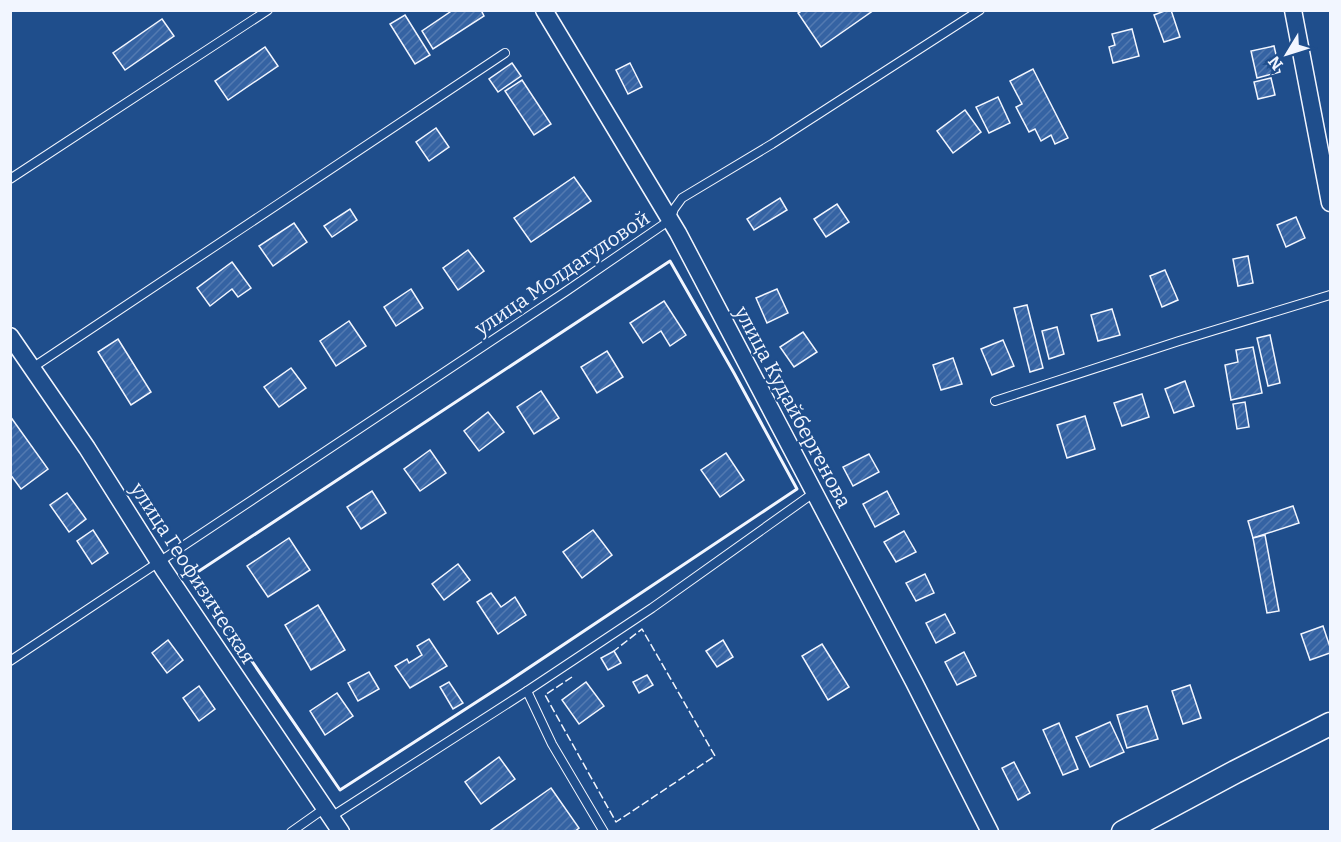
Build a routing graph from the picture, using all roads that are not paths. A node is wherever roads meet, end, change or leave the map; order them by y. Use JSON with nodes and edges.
{"nodes":[{"id":1,"x":268,"y":10,"type":"edge"},
{"id":2,"x":544,"y":10,"type":"edge"},
{"id":3,"x":980,"y":10,"type":"edge"},
{"id":4,"x":1293,"y":10,"type":"edge"},
{"id":5,"x":506,"y":53,"type":"dead end"},
{"id":6,"x":10,"y":179,"type":"edge"},
{"id":7,"x":1330,"y":203,"type":"edge"},
{"id":8,"x":670,"y":220,"type":"junction"},
{"id":9,"x":1330,"y":295,"type":"edge"},
{"id":10,"x":10,"y":336,"type":"edge"},
{"id":11,"x":32,"y":368,"type":"junction"},
{"id":12,"x":994,"y":401,"type":"dead end"},
{"id":13,"x":814,"y":492,"type":"junction"},
{"id":14,"x":160,"y":563,"type":"junction"},
{"id":15,"x":10,"y":662,"type":"edge"},
{"id":16,"x":526,"y":691,"type":"junction"},
{"id":17,"x":1330,"y":724,"type":"edge"},
{"id":18,"x":328,"y":812,"type":"junction"},
{"id":19,"x":291,"y":831,"type":"edge"},
{"id":20,"x":341,"y":831,"type":"edge"},
{"id":21,"x":604,"y":831,"type":"edge"},
{"id":22,"x":990,"y":831,"type":"edge"},
{"id":23,"x":1123,"y":831,"type":"edge"}],
"edges":[{"from":1,"to":6,"type":"lane"},
{"from":2,"to":8,"type":"street","name":"улица Кудайбергенова"},
{"from":3,"to":8,"type":"lane","name":"улица Молдагуловой"},
{"from":4,"to":7,"type":"street"},
{"from":5,"to":11,"type":"lane"},
{"from":8,"to":13,"type":"street","name":"улица Кудайбергенова"},
{"from":8,"to":14,"type":"lane","name":"улица Молдагуловой"},
{"from":9,"to":12,"type":"lane"},
{"from":10,"to":11,"type":"street","name":"улица Геофизическая"},
{"from":11,"to":14,"type":"street","name":"улица Геофизическая"},
{"from":13,"to":16,"type":"lane"},
{"from":13,"to":22,"type":"street","name":"улица Кудайбергенова"},
{"from":14,"to":15,"type":"lane","name":"улица Молдагуловой"},
{"from":14,"to":18,"type":"street","name":"улица Геофизическая"},
{"from":16,"to":18,"type":"lane"},
{"from":16,"to":21,"type":"lane"},
{"from":17,"to":23,"type":"main road"},
{"from":18,"to":19,"type":"lane"},
{"from":18,"to":20,"type":"street","name":"улица Геофизическая"}]}
